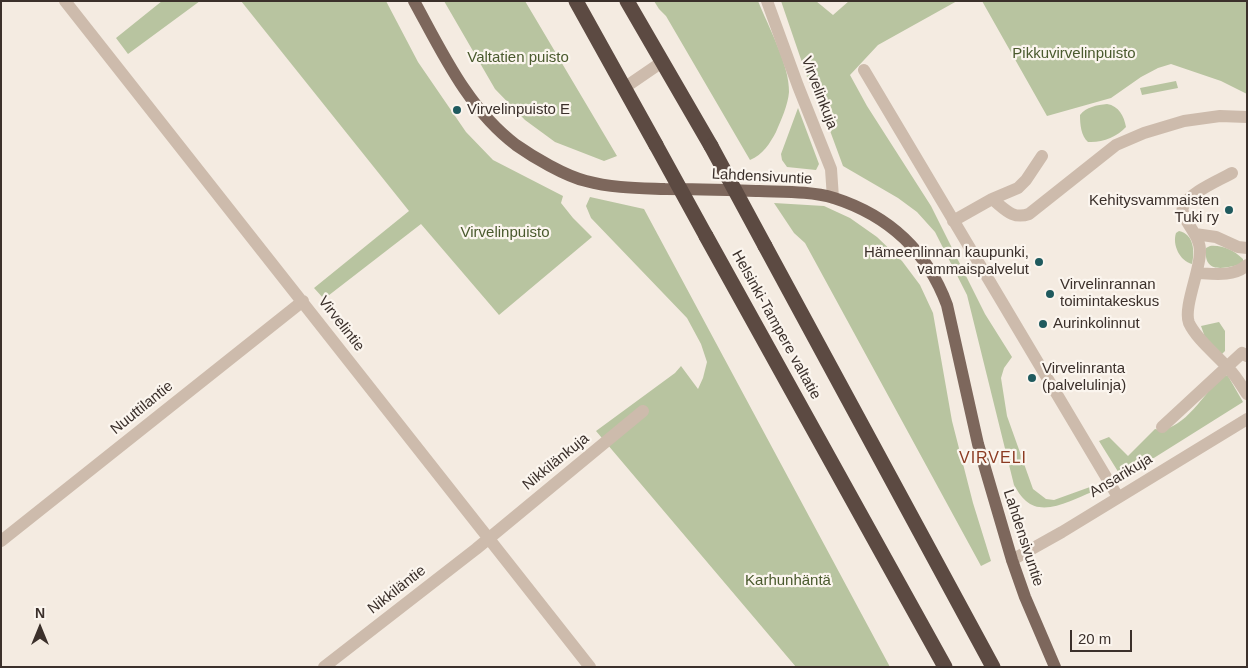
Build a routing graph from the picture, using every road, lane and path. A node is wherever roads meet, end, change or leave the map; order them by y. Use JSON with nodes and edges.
{"nodes":[{"id":1,"x":65,"y":1,"type":"edge"},
{"id":2,"x":414,"y":1,"type":"edge"},
{"id":3,"x":576,"y":1,"type":"edge"},
{"id":4,"x":628,"y":1,"type":"edge"},
{"id":5,"x":767,"y":1,"type":"edge"},
{"id":6,"x":662,"y":62,"type":"junction"},
{"id":7,"x":864,"y":70,"type":"dead end"},
{"id":8,"x":624,"y":88,"type":"junction"},
{"id":9,"x":1247,"y":117,"type":"edge"},
{"id":10,"x":1042,"y":156,"type":"dead end"},
{"id":11,"x":1232,"y":173,"type":"dead end"},
{"id":12,"x":833,"y":198,"type":"junction"},
{"id":13,"x":992,"y":199,"type":"junction"},
{"id":14,"x":953,"y":221,"type":"junction"},
{"id":15,"x":1195,"y":234,"type":"junction"},
{"id":16,"x":1247,"y":248,"type":"edge"},
{"id":17,"x":1247,"y":265,"type":"edge"},
{"id":18,"x":1198,"y":273,"type":"junction"},
{"id":19,"x":303,"y":301,"type":"junction"},
{"id":20,"x":1247,"y":356,"type":"edge"},
{"id":21,"x":1227,"y":366,"type":"junction"},
{"id":22,"x":1247,"y":394,"type":"edge"},
{"id":23,"x":643,"y":412,"type":"dead end"},
{"id":24,"x":1247,"y":418,"type":"edge"},
{"id":25,"x":1162,"y":427,"type":"dead end"},
{"id":26,"x":1118,"y":497,"type":"junction"},
{"id":27,"x":488,"y":538,"type":"junction"},
{"id":28,"x":1,"y":541,"type":"edge"},
{"id":29,"x":1012,"y":560,"type":"junction"},
{"id":30,"x":324,"y":667,"type":"edge"},
{"id":31,"x":590,"y":667,"type":"edge"},
{"id":32,"x":945,"y":667,"type":"edge"},
{"id":33,"x":993,"y":667,"type":"edge"},
{"id":34,"x":1055,"y":667,"type":"edge"}],
"edges":[{"from":1,"to":19,"type":"street","name":"Virvelintie"},
{"from":2,"to":12,"type":"main road","name":"Lahdensivuntie"},
{"from":3,"to":8,"type":"highway","name":"Helsinki-Tampere valtatie"},
{"from":4,"to":6,"type":"highway","name":"Helsinki-Tampere valtatie"},
{"from":5,"to":12,"type":"street","name":"Virvelinkuja"},
{"from":6,"to":8,"type":"street"},
{"from":6,"to":33,"type":"highway","name":"Helsinki-Tampere valtatie","bridge":true},
{"from":7,"to":14,"type":"street"},
{"from":8,"to":32,"type":"highway","name":"Helsinki-Tampere valtatie","bridge":true},
{"from":9,"to":13,"type":"street"},
{"from":10,"to":13,"type":"street"},
{"from":11,"to":15,"type":"street"},
{"from":12,"to":29,"type":"main road","name":"Lahdensivuntie"},
{"from":13,"to":14,"type":"street"},
{"from":14,"to":26,"type":"street"},
{"from":15,"to":16,"type":"street"},
{"from":15,"to":18,"type":"street"},
{"from":17,"to":18,"type":"street"},
{"from":18,"to":21,"type":"street"},
{"from":19,"to":27,"type":"street","name":"Virvelintie"},
{"from":19,"to":28,"type":"street","name":"Nuuttilantie"},
{"from":20,"to":21,"type":"street"},
{"from":21,"to":22,"type":"street"},
{"from":21,"to":25,"type":"street"},
{"from":23,"to":27,"type":"street","name":"Nikkilänkuja"},
{"from":24,"to":26,"type":"street","name":"Ansarikuja"},
{"from":26,"to":29,"type":"street","name":"Ansarikuja"},
{"from":27,"to":30,"type":"street","name":"Nikkiläntie"},
{"from":27,"to":31,"type":"street","name":"Virvelintie"},
{"from":29,"to":34,"type":"main road","name":"Lahdensivuntie"}]}
